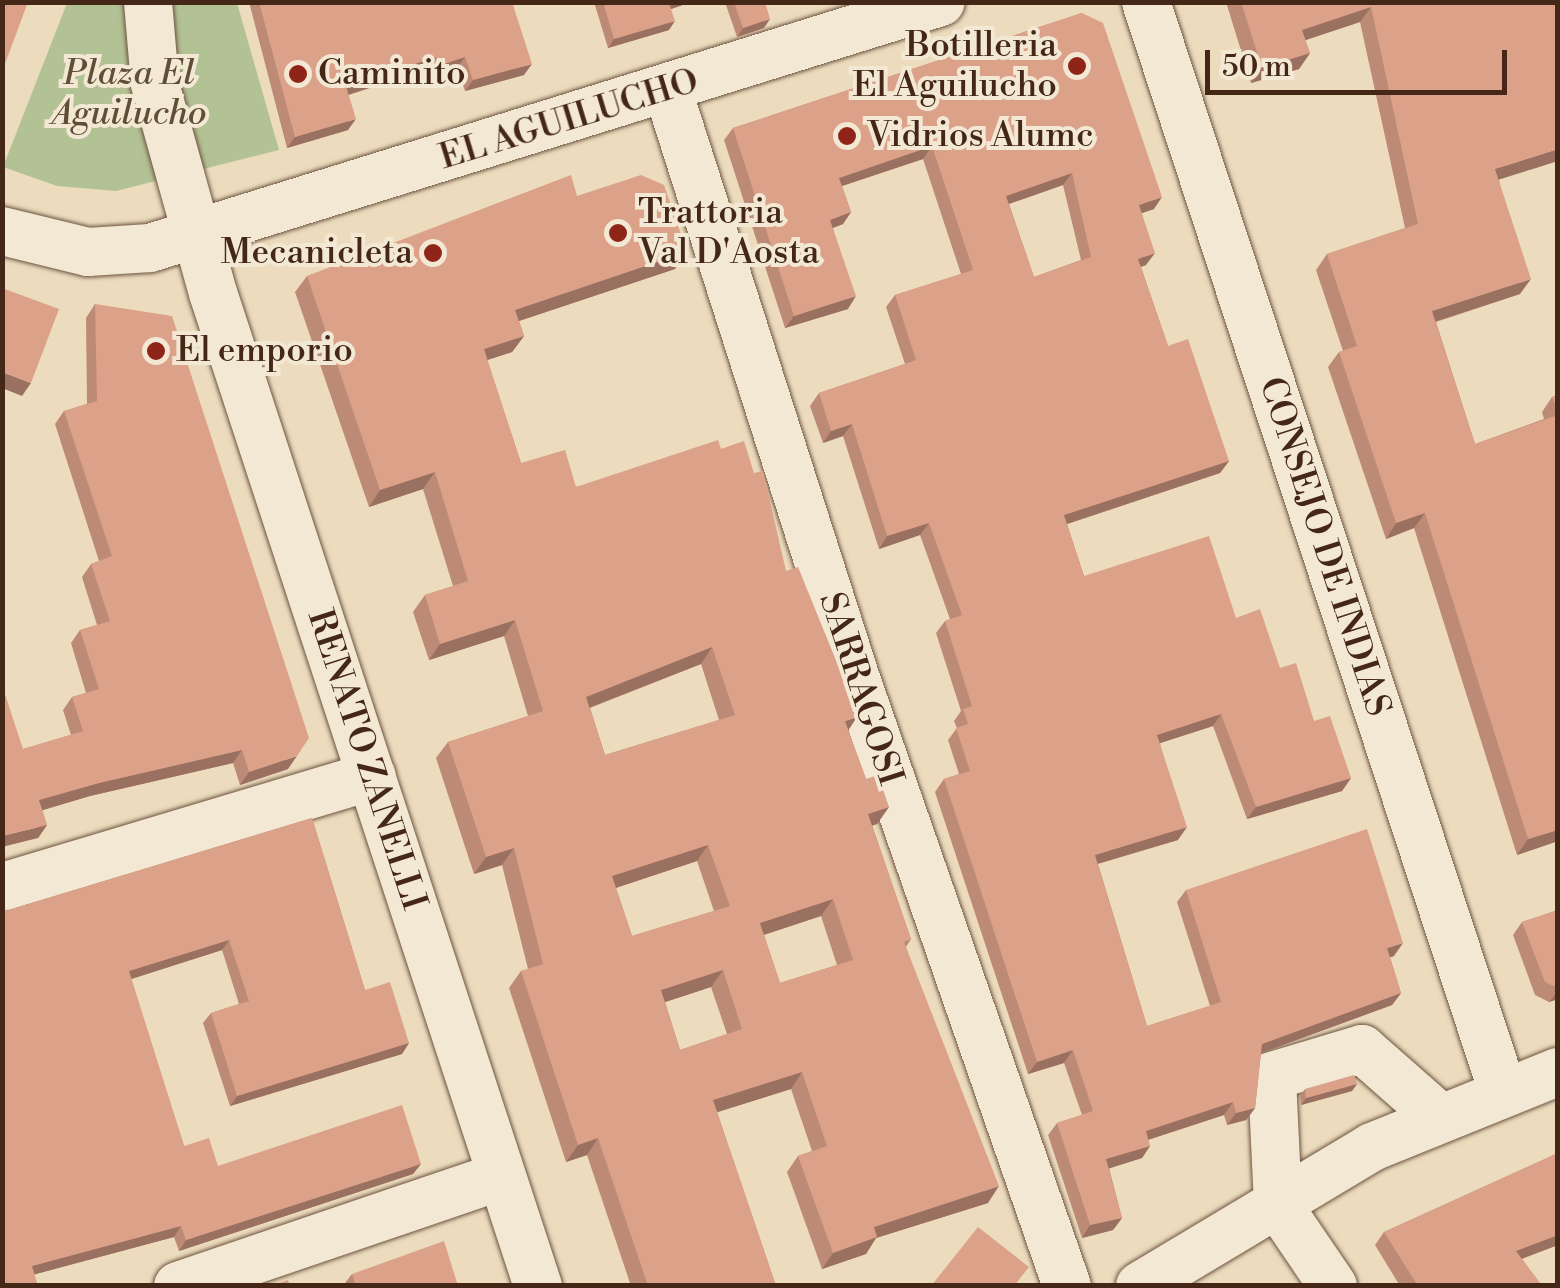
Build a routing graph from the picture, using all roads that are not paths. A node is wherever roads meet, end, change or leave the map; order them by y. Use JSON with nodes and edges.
{"nodes":[{"id":1,"x":148,"y":2,"type":"edge"},
{"id":2,"x":941,"y":2,"type":"edge"},
{"id":3,"x":1146,"y":2,"type":"edge"},
{"id":4,"x":849,"y":17,"type":"edge"},
{"id":5,"x":668,"y":88,"type":"junction"},
{"id":6,"x":2,"y":231,"type":"edge"},
{"id":7,"x":196,"y":234,"type":"junction"},
{"id":8,"x":372,"y":776,"type":"junction"},
{"id":9,"x":2,"y":887,"type":"edge"},
{"id":10,"x":1558,"y":1072,"type":"edge"},
{"id":11,"x":1502,"y":1092,"type":"junction"},
{"id":12,"x":1439,"y":1117,"type":"junction"},
{"id":13,"x":501,"y":1176,"type":"junction"},
{"id":14,"x":1273,"y":1208,"type":"junction"},
{"id":15,"x":178,"y":1286,"type":"edge"},
{"id":16,"x":538,"y":1286,"type":"edge"},
{"id":17,"x":1067,"y":1286,"type":"edge"},
{"id":18,"x":1140,"y":1286,"type":"edge"},
{"id":19,"x":1198,"y":1286,"type":"edge"},
{"id":20,"x":1333,"y":1286,"type":"edge"}],
"edges":[{"from":1,"to":7,"type":"street","name":"RENATO ZANELLI"},
{"from":2,"to":4,"type":"street","name":"EL AGUILUCHO"},
{"from":3,"to":11,"type":"street","name":"CONSEJO DE INDIAS"},
{"from":4,"to":5,"type":"street","name":"EL AGUILUCHO"},
{"from":5,"to":7,"type":"street","name":"EL AGUILUCHO"},
{"from":5,"to":17,"type":"street","name":"SARRAGOSI"},
{"from":6,"to":7,"type":"street","name":"EL AGUILUCHO"},
{"from":7,"to":8,"type":"street","name":"RENATO ZANELLI"},
{"from":8,"to":9,"type":"street"},
{"from":8,"to":13,"type":"street","name":"RENATO ZANELLI"},
{"from":10,"to":11,"type":"street"},
{"from":11,"to":12,"type":"street"},
{"from":12,"to":14,"type":"street"},
{"from":12,"to":14,"type":"street"},
{"from":13,"to":15,"type":"street"},
{"from":13,"to":16,"type":"street","name":"RENATO ZANELLI"},
{"from":14,"to":18,"type":"street"},
{"from":14,"to":19,"type":"street"},
{"from":14,"to":20,"type":"street"}]}
